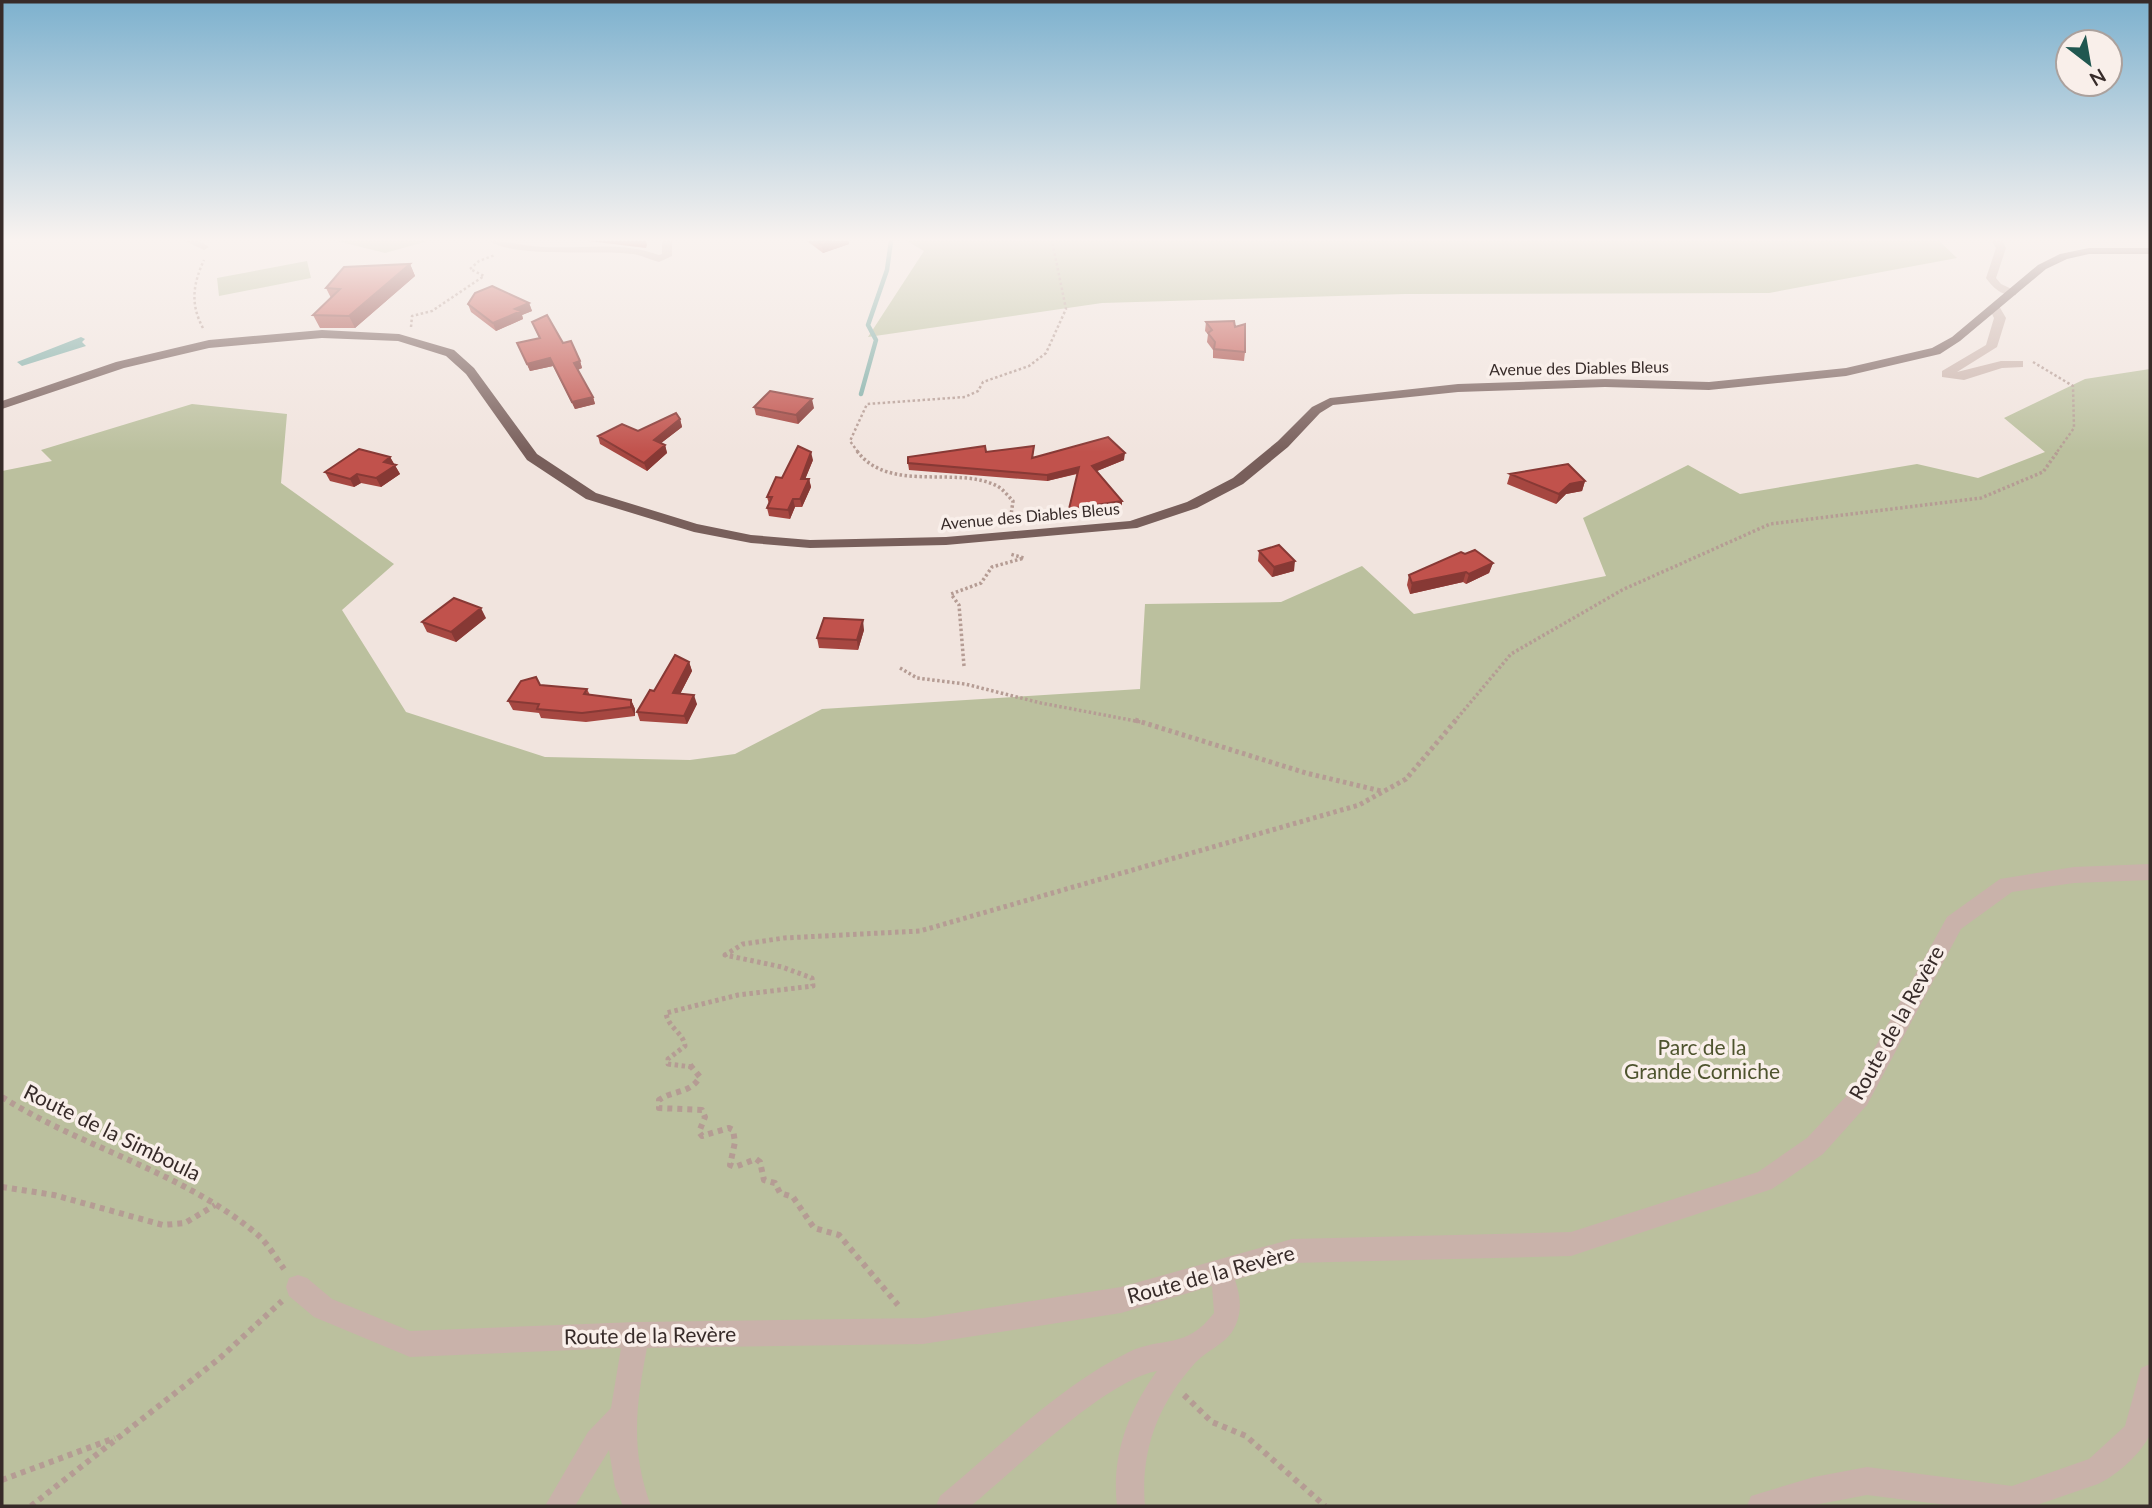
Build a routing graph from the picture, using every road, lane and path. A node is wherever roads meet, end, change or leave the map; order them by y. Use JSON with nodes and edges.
{"nodes":[{"id":1,"x":193,"y":311,"type":"edge"},
{"id":2,"x":431,"y":311,"type":"edge"},
{"id":3,"x":1065,"y":311,"type":"edge"},
{"id":4,"x":1991,"y":311,"type":"edge"},
{"id":5,"x":1997,"y":311,"type":"edge"},
{"id":6,"x":399,"y":338,"type":"junction"},
{"id":7,"x":188,"y":348,"type":"junction"},
{"id":8,"x":2019,"y":364,"type":"joint"},
{"id":9,"x":2,"y":405,"type":"edge"},
{"id":10,"x":1009,"y":537,"type":"junction"},
{"id":11,"x":964,"y":666,"type":"dead end"},
{"id":12,"x":900,"y":668,"type":"dead end"},
{"id":13,"x":1382,"y":791,"type":"junction"},
{"id":14,"x":2150,"y":872,"type":"edge"},
{"id":15,"x":2,"y":1097,"type":"edge"},
{"id":16,"x":2,"y":1187,"type":"edge"},
{"id":17,"x":215,"y":1205,"type":"junction"},
{"id":18,"x":1220,"y":1271,"type":"junction"},
{"id":19,"x":298,"y":1287,"type":"junction"},
{"id":20,"x":923,"y":1331,"type":"junction"},
{"id":21,"x":636,"y":1335,"type":"junction"},
{"id":22,"x":1188,"y":1352,"type":"junction"},
{"id":23,"x":2150,"y":1377,"type":"edge"},
{"id":24,"x":1167,"y":1380,"type":"junction"},
{"id":25,"x":622,"y":1416,"type":"junction"},
{"id":26,"x":119,"y":1436,"type":"junction"},
{"id":27,"x":2,"y":1480,"type":"edge"},
{"id":28,"x":31,"y":1506,"type":"edge"},
{"id":29,"x":559,"y":1506,"type":"edge"},
{"id":30,"x":637,"y":1506,"type":"edge"},
{"id":31,"x":950,"y":1506,"type":"edge"},
{"id":32,"x":1131,"y":1506,"type":"edge"},
{"id":33,"x":1325,"y":1506,"type":"edge"},
{"id":34,"x":1761,"y":1506,"type":"edge"}],
"edges":[{"from":1,"to":7,"type":"path"},
{"from":2,"to":6,"type":"path"},
{"from":3,"to":10,"type":"path"},
{"from":4,"to":10,"type":"main road","name":"Avenue des Diables Bleus"},
{"from":5,"to":8,"type":"street"},
{"from":6,"to":7,"type":"main road","name":"Avenue des Diables Bleus"},
{"from":6,"to":10,"type":"main road","name":"Avenue des Diables Bleus"},
{"from":7,"to":9,"type":"main road","name":"Avenue des Diables Bleus"},
{"from":8,"to":13,"type":"path"},
{"from":10,"to":11,"type":"path"},
{"from":12,"to":13,"type":"path"},
{"from":13,"to":20,"type":"path"},
{"from":14,"to":18,"type":"street","name":"Route de la Revère"},
{"from":15,"to":17,"type":"path","name":"Route de la Simboula"},
{"from":16,"to":17,"type":"path"},
{"from":17,"to":19,"type":"path","name":"Route de la Simboula"},
{"from":18,"to":20,"type":"street","name":"Route de la Revère"},
{"from":18,"to":22,"type":"street"},
{"from":19,"to":21,"type":"street","name":"Route de la Revère"},
{"from":19,"to":26,"type":"path"},
{"from":20,"to":21,"type":"street","name":"Route de la Revère"},
{"from":21,"to":25,"type":"street"},
{"from":22,"to":24,"type":"street"},
{"from":22,"to":31,"type":"street"},
{"from":23,"to":34,"type":"street"},
{"from":24,"to":32,"type":"street"},
{"from":24,"to":33,"type":"path"},
{"from":25,"to":29,"type":"street"},
{"from":25,"to":30,"type":"street"},
{"from":26,"to":27,"type":"path"},
{"from":26,"to":28,"type":"path"}]}
